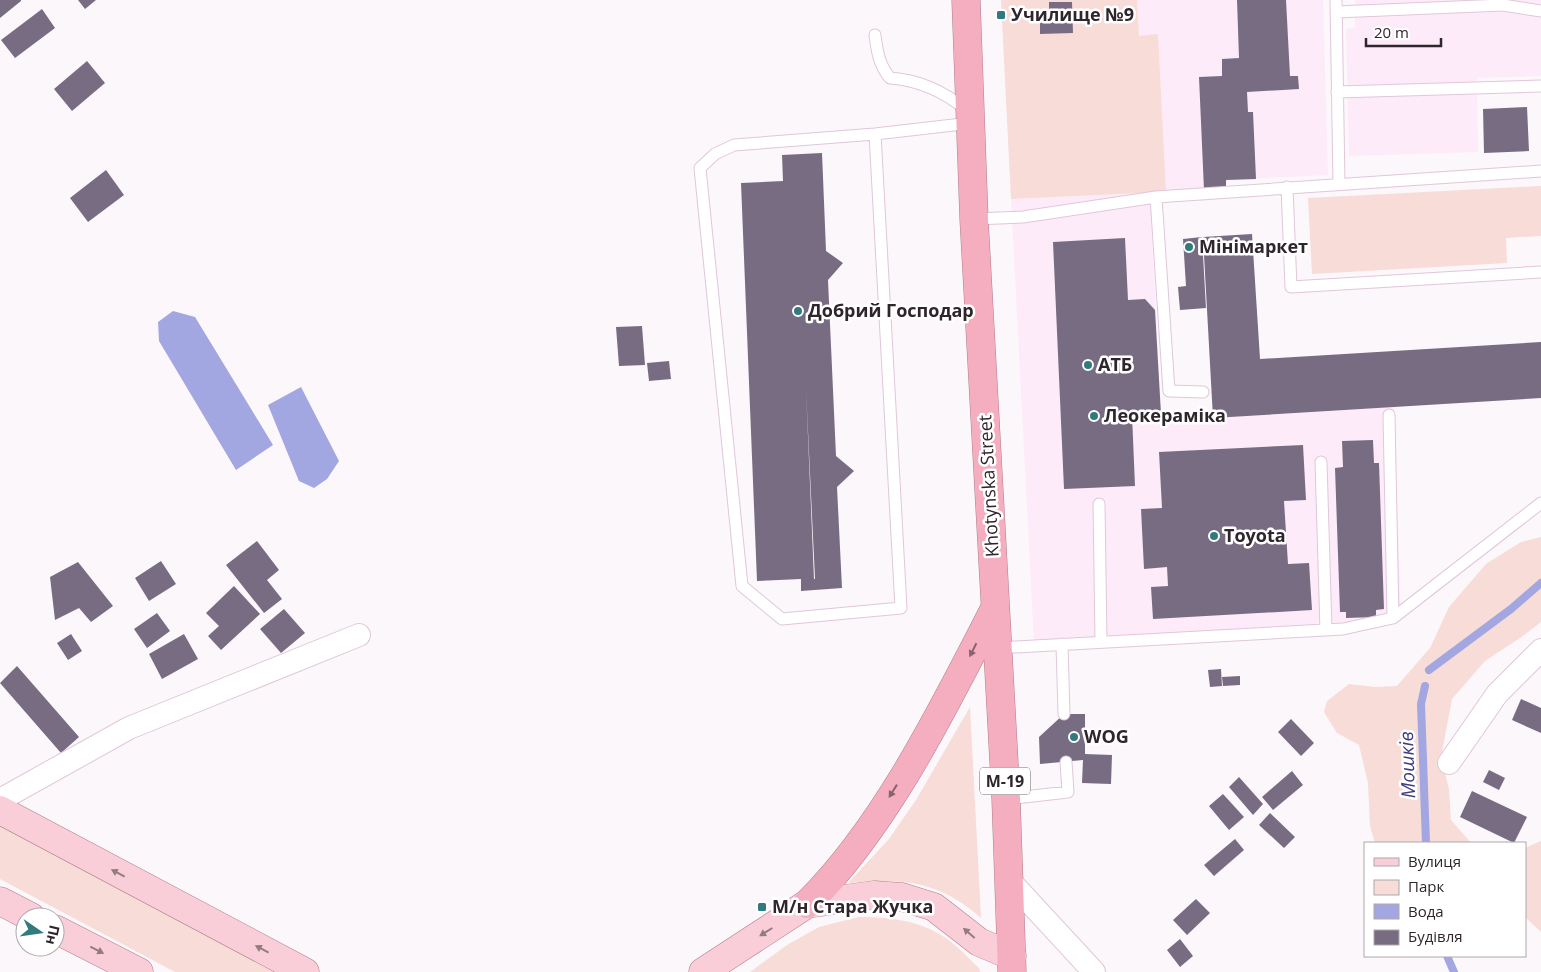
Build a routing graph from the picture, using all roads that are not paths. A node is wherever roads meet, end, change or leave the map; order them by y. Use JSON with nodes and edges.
{"nodes":[{"id":1,"x":966,"y":0,"type":"edge"},
{"id":2,"x":1336,"y":0,"type":"edge"},
{"id":3,"x":1541,"y":11,"type":"edge"},
{"id":4,"x":1336,"y":12,"type":"junction"},
{"id":5,"x":875,"y":35,"type":"dead end"},
{"id":6,"x":1541,"y":86,"type":"edge"},
{"id":7,"x":1337,"y":92,"type":"junction"},
{"id":8,"x":971,"y":119,"type":"junction"},
{"id":9,"x":875,"y":134,"type":"junction"},
{"id":10,"x":1541,"y":171,"type":"edge"},
{"id":11,"x":1339,"y":184,"type":"junction"},
{"id":12,"x":1287,"y":187,"type":"junction"},
{"id":13,"x":1156,"y":197,"type":"junction"},
{"id":14,"x":974,"y":219,"type":"junction"},
{"id":15,"x":1541,"y":272,"type":"edge"},
{"id":16,"x":1203,"y":392,"type":"dead end"},
{"id":17,"x":1388,"y":415,"type":"dead end"},
{"id":18,"x":1321,"y":462,"type":"dead end"},
{"id":19,"x":1541,"y":503,"type":"edge"},
{"id":20,"x":1099,"y":504,"type":"dead end"},
{"id":21,"x":995,"y":607,"type":"junction"},
{"id":22,"x":1393,"y":618,"type":"junction"},
{"id":23,"x":1326,"y":630,"type":"junction"},
{"id":24,"x":359,"y":635,"type":"dead end"},
{"id":25,"x":1101,"y":641,"type":"junction"},
{"id":26,"x":1062,"y":644,"type":"junction"},
{"id":27,"x":997,"y":648,"type":"junction"},
{"id":28,"x":1541,"y":650,"type":"edge"},
{"id":29,"x":1064,"y":714,"type":"dead end"},
{"id":30,"x":1066,"y":762,"type":"dead end"},
{"id":31,"x":1450,"y":763,"type":"dead end"},
{"id":32,"x":1006,"y":799,"type":"junction"},
{"id":33,"x":0,"y":800,"type":"edge"},
{"id":34,"x":0,"y":810,"type":"edge"},
{"id":35,"x":1009,"y":880,"type":"junction"},
{"id":36,"x":0,"y":901,"type":"edge"},
{"id":37,"x":807,"y":904,"type":"junction"},
{"id":38,"x":15,"y":909,"type":"edge"},
{"id":39,"x":65,"y":934,"type":"edge"},
{"id":40,"x":1012,"y":964,"type":"edge"},
{"id":41,"x":139,"y":972,"type":"edge"},
{"id":42,"x":305,"y":972,"type":"edge"},
{"id":43,"x":702,"y":972,"type":"edge"},
{"id":44,"x":1094,"y":972,"type":"edge"}],
"edges":[{"from":1,"to":8,"type":"highway","name":"Khotynska Street","number":"М-19"},
{"from":2,"to":4,"type":"lane"},
{"from":3,"to":4,"type":"lane"},
{"from":4,"to":7,"type":"lane"},
{"from":5,"to":8,"type":"lane"},
{"from":6,"to":7,"type":"lane"},
{"from":7,"to":11,"type":"lane"},
{"from":8,"to":9,"type":"lane"},
{"from":8,"to":14,"type":"highway","name":"Khotynska Street","number":"М-19"},
{"from":9,"to":9,"type":"lane"},
{"from":10,"to":11,"type":"lane"},
{"from":11,"to":12,"type":"lane"},
{"from":12,"to":13,"type":"lane"},
{"from":12,"to":15,"type":"lane"},
{"from":13,"to":14,"type":"lane"},
{"from":13,"to":16,"type":"lane"},
{"from":14,"to":21,"type":"highway","name":"Khotynska Street","number":"М-19"},
{"from":17,"to":22,"type":"lane"},
{"from":18,"to":23,"type":"lane"},
{"from":19,"to":22,"type":"lane"},
{"from":20,"to":25,"type":"lane"},
{"from":21,"to":27,"type":"highway","name":"Khotynska Street","number":"М-19"},
{"from":21,"to":37,"type":"highway","one_way":true},
{"from":22,"to":23,"type":"lane"},
{"from":23,"to":25,"type":"lane"},
{"from":24,"to":33,"type":"street"},
{"from":25,"to":26,"type":"lane"},
{"from":26,"to":27,"type":"lane"},
{"from":26,"to":29,"type":"lane"},
{"from":27,"to":32,"type":"highway","name":"Khotynska Street","number":"М-19"},
{"from":28,"to":31,"type":"street"},
{"from":30,"to":32,"type":"lane"},
{"from":32,"to":35,"type":"highway","name":"Khotynska Street","number":"М-19"},
{"from":42,"to":34,"type":"main road","one_way":true},
{"from":35,"to":40,"type":"highway","name":"Khotynska Street","number":"М-19"},
{"from":35,"to":44,"type":"street"},
{"from":36,"to":38,"type":"main road"},
{"from":40,"to":37,"type":"main road","one_way":true},
{"from":37,"to":43,"type":"main road","one_way":true},
{"from":39,"to":41,"type":"main road","one_way":true}]}
